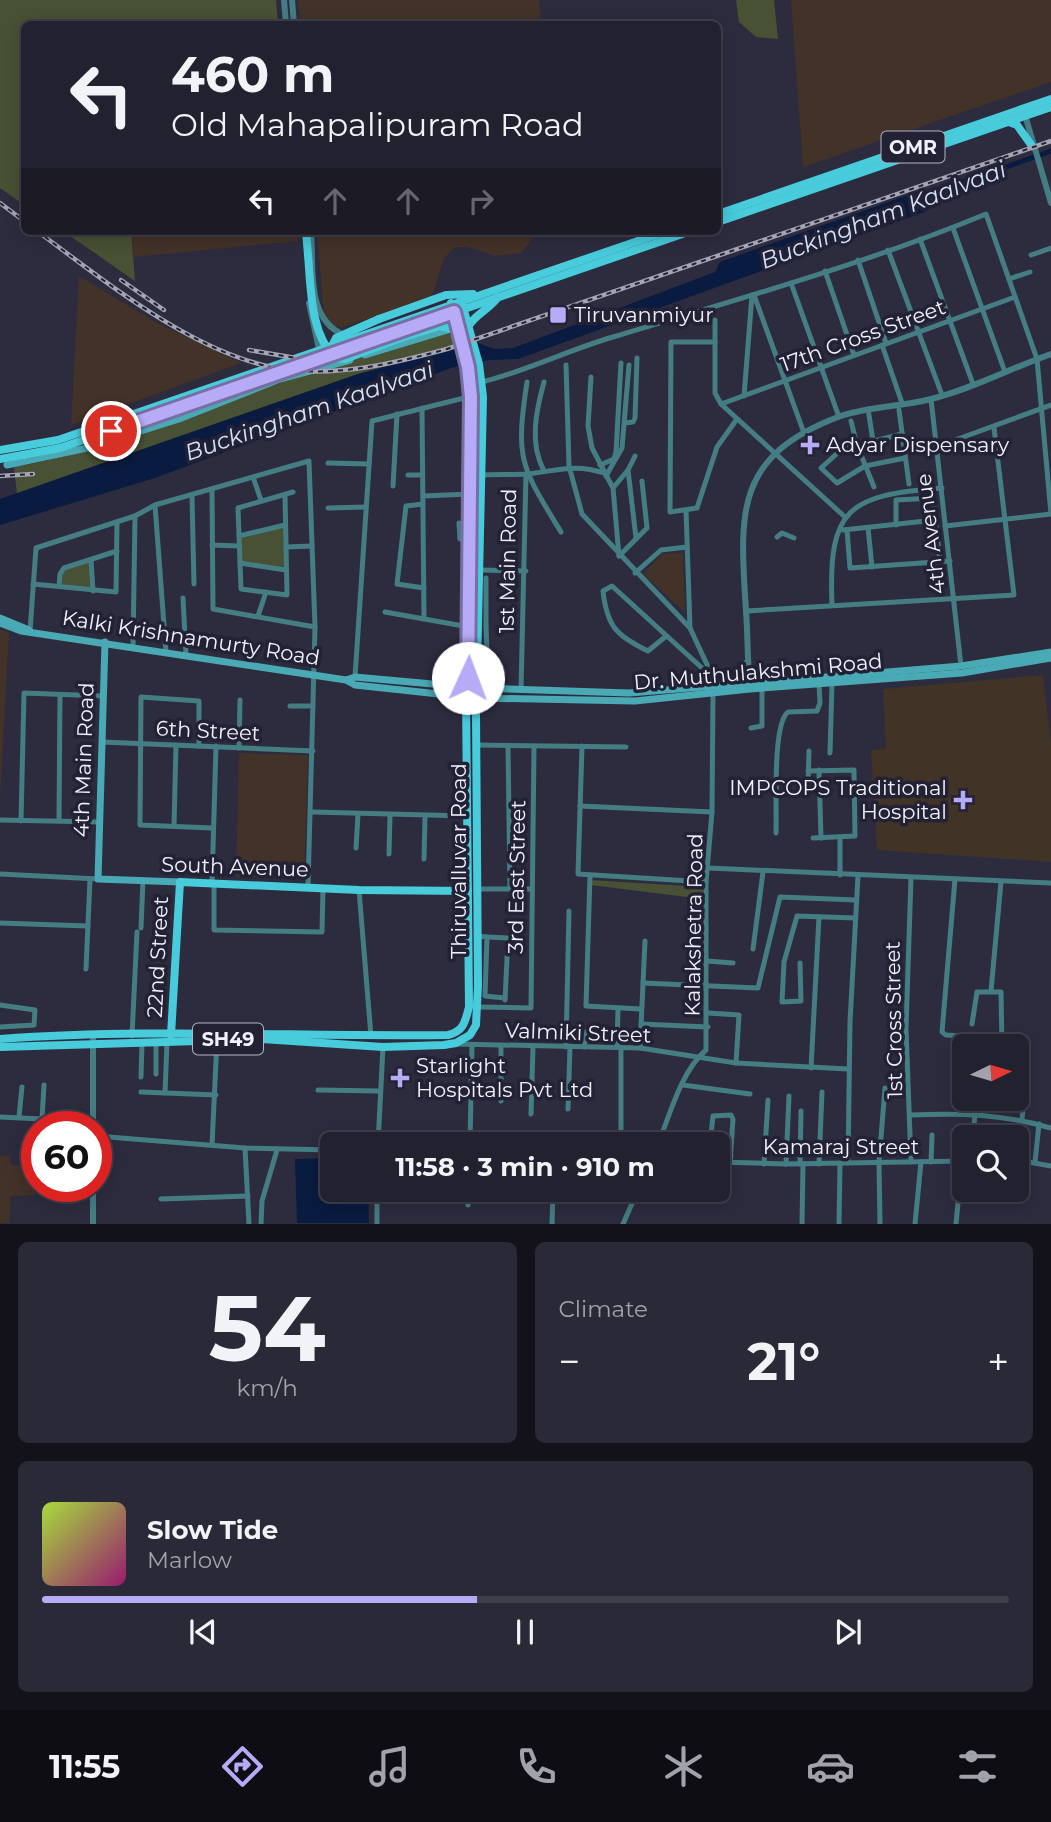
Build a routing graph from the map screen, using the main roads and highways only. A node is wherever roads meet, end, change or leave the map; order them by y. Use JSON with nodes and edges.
{"nodes":[{"id":1,"x":1051,"y":99,"type":"edge"},
{"id":2,"x":1051,"y":107,"type":"edge"},
{"id":3,"x":1024,"y":112,"type":"junction"},
{"id":4,"x":1009,"y":122,"type":"junction"},
{"id":5,"x":1032,"y":146,"type":"road end"},
{"id":6,"x":721,"y":213,"type":"edge"},
{"id":7,"x":721,"y":221,"type":"edge"},
{"id":8,"x":306,"y":235,"type":"edge"},
{"id":9,"x":655,"y":235,"type":"edge"},
{"id":10,"x":679,"y":235,"type":"edge"},
{"id":11,"x":463,"y":296,"type":"junction"},
{"id":12,"x":498,"y":297,"type":"junction"},
{"id":13,"x":463,"y":309,"type":"junction"},
{"id":14,"x":450,"y":310,"type":"junction"},
{"id":15,"x":440,"y":326,"type":"junction"},
{"id":16,"x":468,"y":327,"type":"junction"},
{"id":17,"x":454,"y":328,"type":"junction"},
{"id":18,"x":324,"y":350,"type":"junction"},
{"id":19,"x":202,"y":395,"type":"junction"},
{"id":20,"x":216,"y":399,"type":"junction"},
{"id":21,"x":184,"y":401,"type":"junction"},
{"id":22,"x":0,"y":450,"type":"edge"},
{"id":23,"x":2,"y":463,"type":"edge"},
{"id":24,"x":0,"y":618,"type":"edge"},
{"id":25,"x":0,"y":623,"type":"edge"},
{"id":26,"x":478,"y":626,"type":"junction"},
{"id":27,"x":30,"y":631,"type":"junction"},
{"id":28,"x":105,"y":642,"type":"junction"},
{"id":29,"x":1051,"y":652,"type":"edge"},
{"id":30,"x":1051,"y":658,"type":"edge"},
{"id":31,"x":350,"y":678,"type":"junction"},
{"id":32,"x":468,"y":678,"type":"junction"},
{"id":33,"x":448,"y":685,"type":"junction"},
{"id":34,"x":750,"y":685,"type":"junction"},
{"id":35,"x":710,"y":688,"type":"junction"},
{"id":36,"x":472,"y":692,"type":"junction"},
{"id":37,"x":94,"y":878,"type":"joint"},
{"id":38,"x":180,"y":881,"type":"junction"},
{"id":39,"x":472,"y":890,"type":"junction"},
{"id":40,"x":202,"y":1036,"type":"junction"},
{"id":41,"x":7,"y":1038,"type":"edge"},
{"id":42,"x":169,"y":1038,"type":"junction"},
{"id":43,"x":93,"y":1040,"type":"junction"},
{"id":44,"x":0,"y":1047,"type":"edge"}],
"edges":[{"from":1,"to":3,"type":"main road","number":"OMR"},
{"from":2,"to":3,"type":"main road","number":"OMR"},
{"from":3,"to":4,"type":"main road","number":"OMR"},
{"from":3,"to":6,"type":"main road","number":"OMR"},
{"from":4,"to":5,"type":"main road"},
{"from":4,"to":7,"type":"main road","number":"OMR"},
{"from":8,"to":18,"type":"main road","bridge":true},
{"from":9,"to":11,"type":"main road"},
{"from":10,"to":12,"type":"main road"},
{"from":11,"to":13,"type":"main road"},
{"from":11,"to":14,"type":"main road"},
{"from":11,"to":18,"type":"main road","bridge":true},
{"from":12,"to":13,"type":"main road"},
{"from":12,"to":16,"type":"main road"},
{"from":13,"to":14,"type":"main road"},
{"from":13,"to":16,"type":"main road"},
{"from":14,"to":15,"type":"main road"},
{"from":14,"to":17,"type":"main road"},
{"from":14,"to":18,"type":"main road"},
{"from":14,"to":20,"type":"main road"},
{"from":15,"to":17,"type":"main road"},
{"from":15,"to":18,"type":"main road","bridge":true},
{"from":16,"to":26,"type":"main road"},
{"from":17,"to":20,"type":"main road"},
{"from":17,"to":26,"type":"main road"},
{"from":18,"to":19,"type":"main road"},
{"from":19,"to":20,"type":"main road"},
{"from":19,"to":21,"type":"main road"},
{"from":20,"to":23,"type":"main road"},
{"from":21,"to":22,"type":"main road"},
{"from":21,"to":23,"type":"main road"},
{"from":24,"to":27,"type":"main road","name":"Kalki Krishnamurty Road"},
{"from":25,"to":27,"type":"main road","name":"Kalki Krishnamurty Road"},
{"from":26,"to":32,"type":"main road"},
{"from":26,"to":36,"type":"main road","name":"Thiruvalluvar Road","number":"SH49"},
{"from":27,"to":28,"type":"main road","name":"Kalki Krishnamurty Road"},
{"from":28,"to":31,"type":"main road","name":"Kalki Krishnamurty Road"},
{"from":28,"to":37,"type":"main road","name":"4th Main Road"},
{"from":29,"to":34,"type":"main road","name":"Dr. Muthulakshmi Road"},
{"from":30,"to":34,"type":"main road","name":"Dr. Muthulakshmi Road"},
{"from":31,"to":33,"type":"main road","name":"Kalki Krishnamurty Road"},
{"from":31,"to":36,"type":"main road","name":"Kalki Krishnamurty Road"},
{"from":32,"to":33,"type":"main road"},
{"from":32,"to":36,"type":"main road","number":"SH49"},
{"from":33,"to":36,"type":"main road","name":"Kalki Krishnamurty Road"},
{"from":34,"to":35,"type":"main road","name":"Dr. Muthulakshmi Road"},
{"from":34,"to":35,"type":"main road","name":"Dr. Muthulakshmi Road"},
{"from":35,"to":36,"type":"main road","name":"Dr. Muthulakshmi Road"},
{"from":35,"to":36,"type":"main road","name":"Dr. Muthulakshmi Road"},
{"from":36,"to":39,"type":"main road","number":"SH49"},
{"from":36,"to":39,"type":"main road","name":"Thiruvalluvar Road","number":"SH49"},
{"from":37,"to":38,"type":"main road","name":"South Avenue"},
{"from":38,"to":39,"type":"main road","name":"South Avenue"},
{"from":38,"to":42,"type":"main road","name":"22nd Street"},
{"from":39,"to":40,"type":"main road","name":"Thiruvalluvar Road","number":"SH49"},
{"from":39,"to":40,"type":"main road","name":"Thiruvalluvar Road","number":"SH49"},
{"from":40,"to":42,"type":"main road","number":"SH49"},
{"from":41,"to":43,"type":"main road","number":"SH49"},
{"from":42,"to":43,"type":"main road","number":"SH49"},
{"from":42,"to":43,"type":"main road","number":"SH49"},
{"from":43,"to":44,"type":"main road","number":"SH49"}]}
